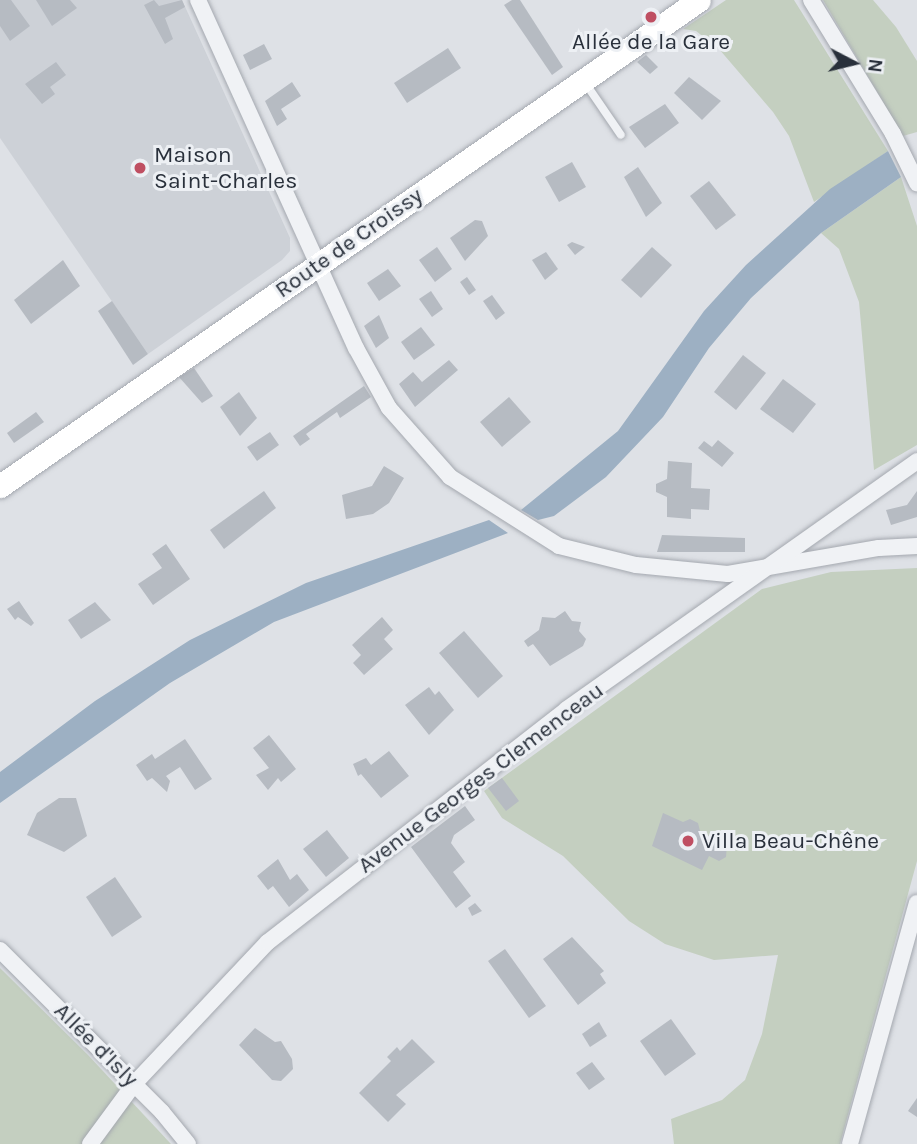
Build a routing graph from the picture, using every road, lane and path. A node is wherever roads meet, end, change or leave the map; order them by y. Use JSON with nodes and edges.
{"nodes":[{"id":1,"x":198,"y":0,"type":"edge"},
{"id":2,"x":699,"y":0,"type":"edge"},
{"id":3,"x":811,"y":0,"type":"edge"},
{"id":4,"x":582,"y":79,"type":"junction"},
{"id":5,"x":621,"y":135,"type":"dead end"},
{"id":6,"x":917,"y":183,"type":"edge"},
{"id":7,"x":319,"y":266,"type":"junction"},
{"id":8,"x":917,"y":461,"type":"edge"},
{"id":9,"x":0,"y":486,"type":"edge"},
{"id":10,"x":917,"y":546,"type":"edge"},
{"id":11,"x":758,"y":571,"type":"junction"},
{"id":12,"x":917,"y":903,"type":"edge"},
{"id":13,"x":0,"y":950,"type":"edge"},
{"id":14,"x":134,"y":1084,"type":"junction"},
{"id":15,"x":90,"y":1144,"type":"edge"},
{"id":16,"x":188,"y":1144,"type":"edge"},
{"id":17,"x":850,"y":1144,"type":"edge"}],
"edges":[{"from":1,"to":7,"type":"street"},
{"from":2,"to":4,"type":"main road","name":"Route de Croissy"},
{"from":3,"to":6,"type":"street"},
{"from":4,"to":5,"type":"lane"},
{"from":4,"to":7,"type":"main road","name":"Route de Croissy"},
{"from":7,"to":9,"type":"main road","name":"Route de Croissy"},
{"from":7,"to":11,"type":"street"},
{"from":8,"to":11,"type":"street","name":"Avenue Georges Clemenceau"},
{"from":10,"to":11,"type":"street"},
{"from":11,"to":14,"type":"street","name":"Avenue Georges Clemenceau"},
{"from":12,"to":17,"type":"street"},
{"from":13,"to":14,"type":"street","name":"Allée d'Isly"},
{"from":14,"to":15,"type":"street","name":"Avenue Georges Clemenceau"},
{"from":14,"to":16,"type":"street","name":"Allée d'Isly"}]}
